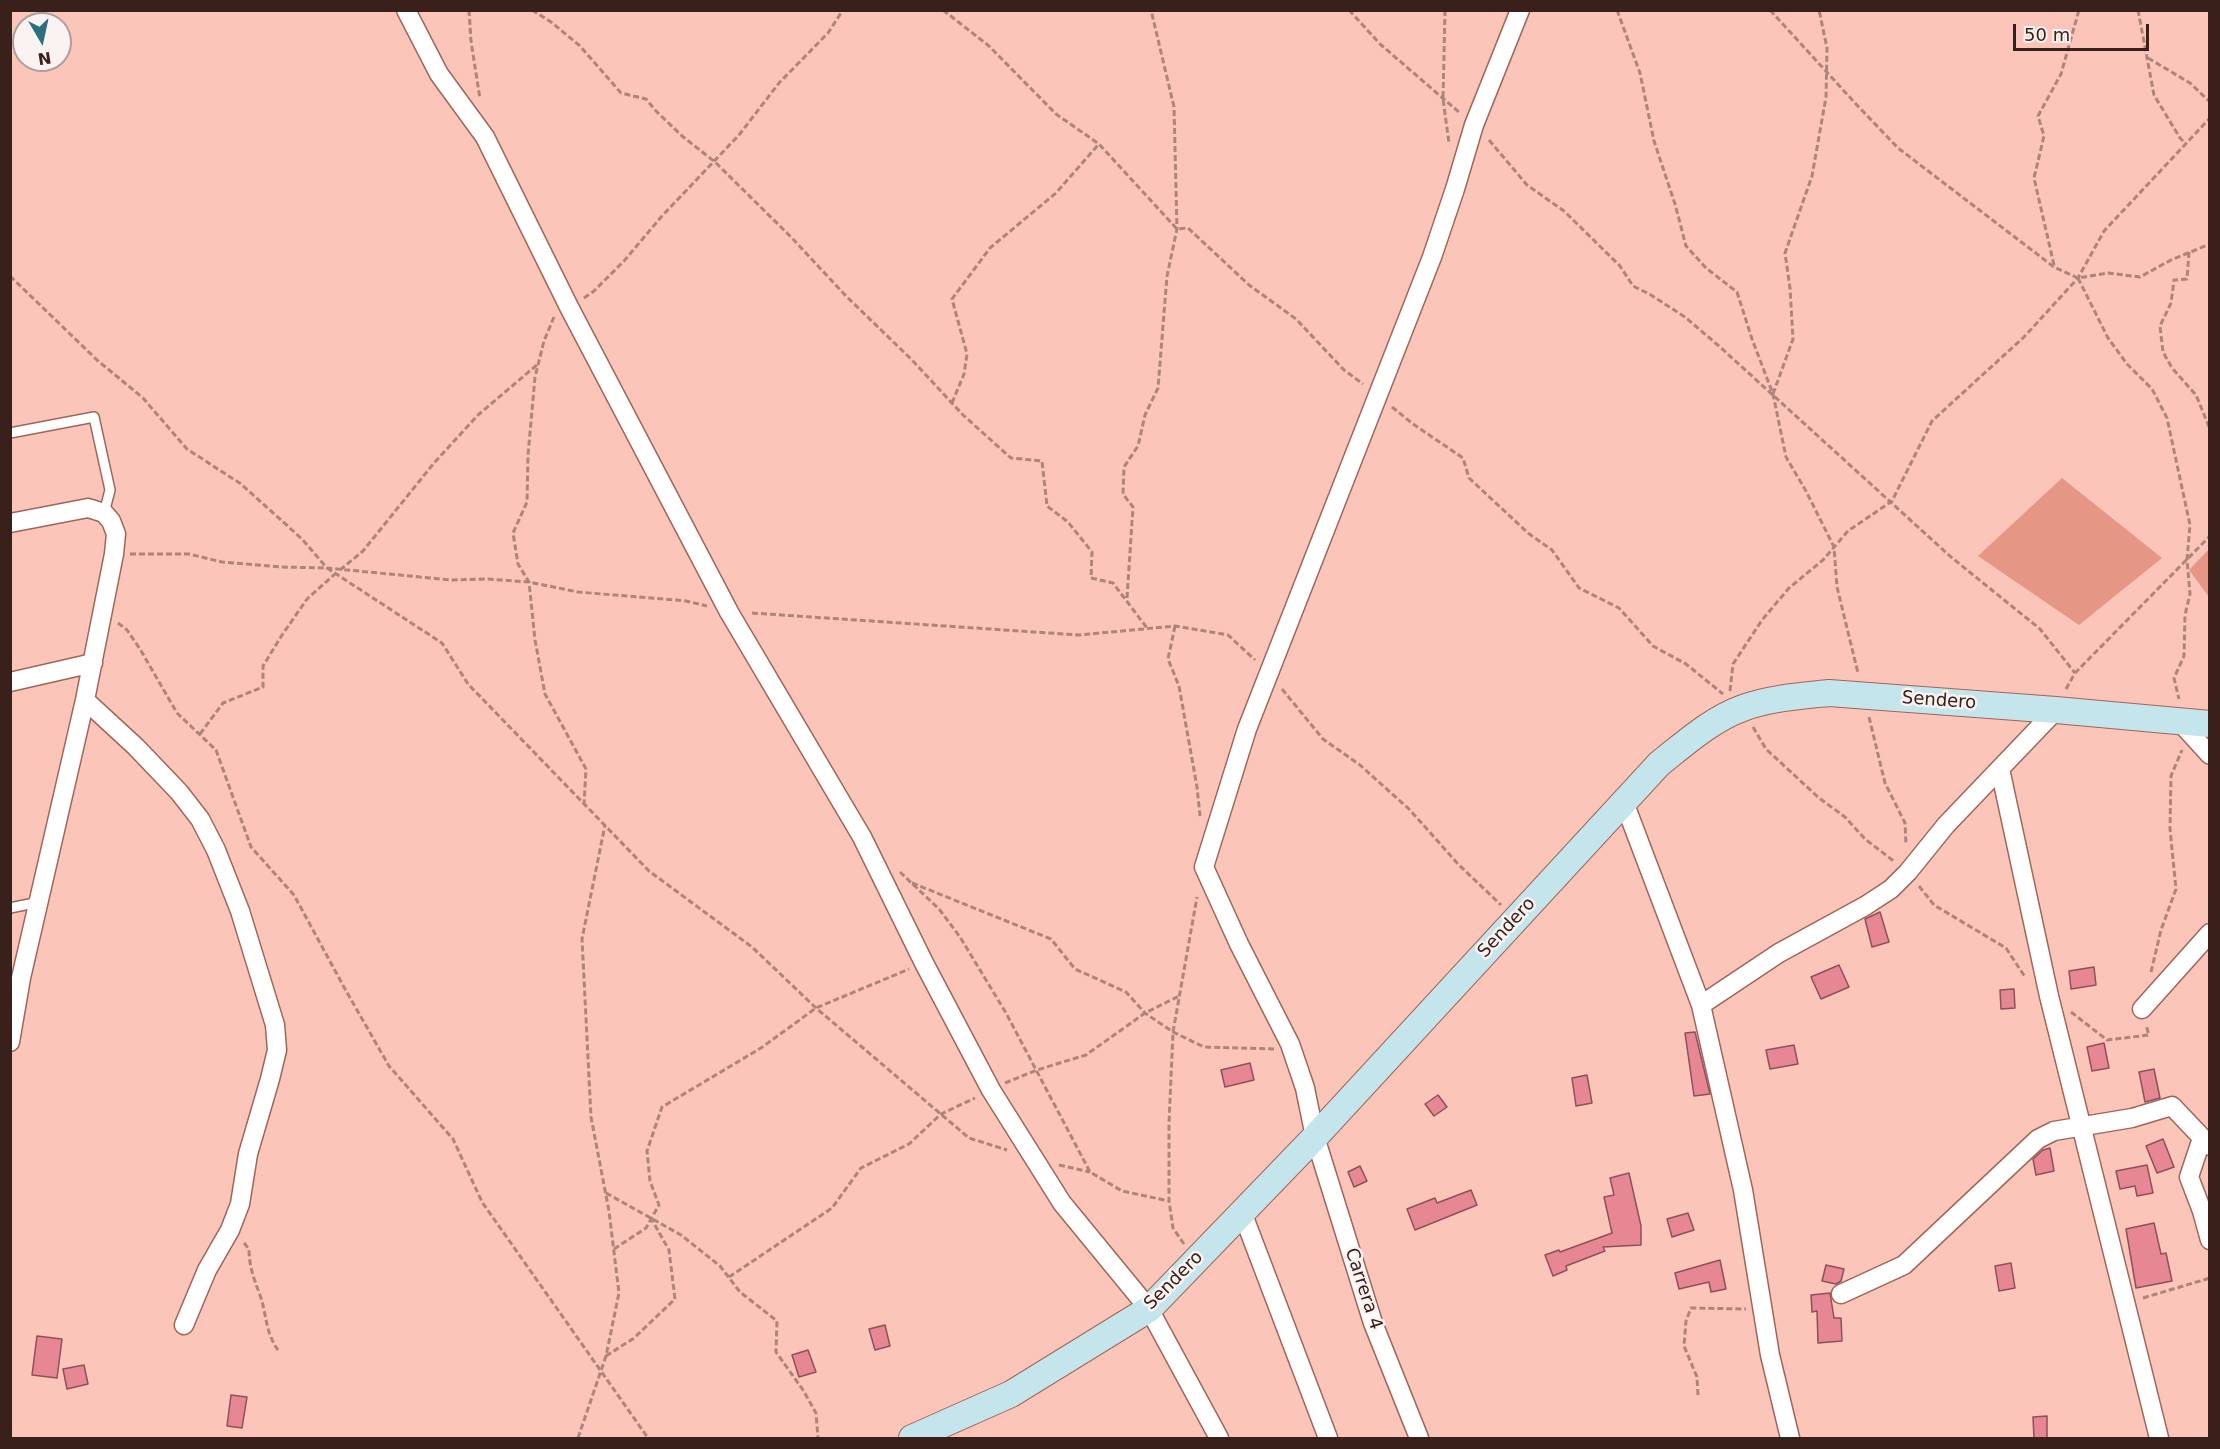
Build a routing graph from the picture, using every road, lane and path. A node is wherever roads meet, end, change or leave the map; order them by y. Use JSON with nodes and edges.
{"nodes":[{"id":1,"x":406,"y":10,"type":"edge"},
{"id":2,"x":469,"y":10,"type":"edge"},
{"id":3,"x":532,"y":10,"type":"edge"},
{"id":4,"x":843,"y":10,"type":"edge"},
{"id":5,"x":942,"y":10,"type":"edge"},
{"id":6,"x":1151,"y":10,"type":"edge"},
{"id":7,"x":1349,"y":10,"type":"edge"},
{"id":8,"x":1445,"y":10,"type":"edge"},
{"id":9,"x":1520,"y":10,"type":"edge"},
{"id":10,"x":1617,"y":10,"type":"edge"},
{"id":11,"x":1770,"y":10,"type":"edge"},
{"id":12,"x":1819,"y":10,"type":"edge"},
{"id":13,"x":2079,"y":10,"type":"edge"},
{"id":14,"x":2138,"y":10,"type":"edge"},
{"id":15,"x":2148,"y":58,"type":"junction"},
{"id":16,"x":1826,"y":72,"type":"junction"},
{"id":17,"x":1443,"y":99,"type":"junction"},
{"id":18,"x":2210,"y":102,"type":"edge"},
{"id":19,"x":480,"y":105,"type":"dead end"},
{"id":20,"x":2210,"y":118,"type":"edge"},
{"id":21,"x":1474,"y":125,"type":"junction"},
{"id":22,"x":1099,"y":144,"type":"junction"},
{"id":23,"x":1449,"y":144,"type":"dead end"},
{"id":24,"x":2186,"y":144,"type":"junction"},
{"id":25,"x":715,"y":162,"type":"junction"},
{"id":26,"x":1177,"y":229,"type":"junction"},
{"id":27,"x":2210,"y":243,"type":"edge"},
{"id":28,"x":2189,"y":252,"type":"junction"},
{"id":29,"x":2054,"y":267,"type":"junction"},
{"id":30,"x":10,"y":276,"type":"edge"},
{"id":31,"x":2078,"y":278,"type":"junction"},
{"id":32,"x":569,"y":307,"type":"junction"},
{"id":33,"x":538,"y":364,"type":"junction"},
{"id":34,"x":1773,"y":394,"type":"junction"},
{"id":35,"x":1378,"y":395,"type":"junction"},
{"id":36,"x":952,"y":403,"type":"junction"},
{"id":37,"x":2210,"y":429,"type":"edge"},
{"id":38,"x":10,"y":433,"type":"edge"},
{"id":39,"x":1890,"y":502,"type":"junction"},
{"id":40,"x":104,"y":513,"type":"junction"},
{"id":41,"x":10,"y":523,"type":"edge"},
{"id":42,"x":2210,"y":536,"type":"edge"},
{"id":43,"x":1834,"y":547,"type":"junction"},
{"id":44,"x":114,"y":554,"type":"junction"},
{"id":45,"x":2187,"y":560,"type":"junction"},
{"id":46,"x":327,"y":568,"type":"junction"},
{"id":47,"x":340,"y":570,"type":"junction"},
{"id":48,"x":335,"y":574,"type":"junction"},
{"id":49,"x":529,"y":582,"type":"junction"},
{"id":50,"x":1127,"y":600,"type":"junction"},
{"id":51,"x":102,"y":611,"type":"junction"},
{"id":52,"x":729,"y":612,"type":"junction"},
{"id":53,"x":1175,"y":626,"type":"junction"},
{"id":54,"x":1147,"y":628,"type":"junction"},
{"id":55,"x":93,"y":663,"type":"junction"},
{"id":56,"x":1270,"y":672,"type":"junction"},
{"id":57,"x":2075,"y":673,"type":"junction"},
{"id":58,"x":10,"y":682,"type":"edge"},
{"id":59,"x":1864,"y":695,"type":"junction"},
{"id":60,"x":86,"y":700,"type":"junction"},
{"id":61,"x":1742,"y":709,"type":"junction"},
{"id":62,"x":2056,"y":710,"type":"junction"},
{"id":63,"x":2193,"y":726,"type":"edge"},
{"id":64,"x":200,"y":734,"type":"junction"},
{"id":65,"x":2210,"y":755,"type":"edge"},
{"id":66,"x":2000,"y":770,"type":"junction"},
{"id":67,"x":1624,"y":802,"type":"junction"},
{"id":68,"x":584,"y":804,"type":"junction"},
{"id":69,"x":1200,"y":821,"type":"dead end"},
{"id":70,"x":604,"y":825,"type":"junction"},
{"id":71,"x":894,"y":867,"type":"dead end"},
{"id":72,"x":1204,"y":867,"type":"junction"},
{"id":73,"x":1908,"y":872,"type":"junction"},
{"id":74,"x":911,"y":882,"type":"junction"},
{"id":75,"x":39,"y":902,"type":"junction"},
{"id":76,"x":10,"y":908,"type":"edge"},
{"id":77,"x":1515,"y":919,"type":"junction"},
{"id":78,"x":2210,"y":933,"type":"edge"},
{"id":79,"x":924,"y":963,"type":"junction"},
{"id":80,"x":16,"y":979,"type":"edge"},
{"id":81,"x":1179,"y":996,"type":"junction"},
{"id":82,"x":2049,"y":996,"type":"junction"},
{"id":83,"x":1701,"y":1005,"type":"junction"},
{"id":84,"x":816,"y":1008,"type":"junction"},
{"id":85,"x":2142,"y":1009,"type":"junction"},
{"id":86,"x":1145,"y":1013,"type":"junction"},
{"id":87,"x":1173,"y":1032,"type":"junction"},
{"id":88,"x":10,"y":1042,"type":"edge"},
{"id":89,"x":1290,"y":1044,"type":"junction"},
{"id":90,"x":1037,"y":1070,"type":"junction"},
{"id":91,"x":991,"y":1090,"type":"junction"},
{"id":92,"x":941,"y":1114,"type":"junction"},
{"id":93,"x":2081,"y":1126,"type":"junction"},
{"id":94,"x":1315,"y":1137,"type":"junction"},
{"id":95,"x":2206,"y":1142,"type":"edge"},
{"id":96,"x":1035,"y":1160,"type":"junction"},
{"id":97,"x":1090,"y":1172,"type":"junction"},
{"id":98,"x":606,"y":1193,"type":"junction"},
{"id":99,"x":1169,"y":1201,"type":"junction"},
{"id":100,"x":1242,"y":1212,"type":"junction"},
{"id":101,"x":651,"y":1218,"type":"junction"},
{"id":102,"x":230,"y":1230,"type":"junction"},
{"id":103,"x":2210,"y":1240,"type":"edge"},
{"id":104,"x":614,"y":1249,"type":"junction"},
{"id":105,"x":1195,"y":1260,"type":"junction"},
{"id":106,"x":729,"y":1277,"type":"junction"},
{"id":107,"x":2210,"y":1278,"type":"edge"},
{"id":108,"x":1841,"y":1294,"type":"dead end"},
{"id":109,"x":2125,"y":1303,"type":"junction"},
{"id":110,"x":1149,"y":1309,"type":"junction"},
{"id":111,"x":1763,"y":1309,"type":"junction"},
{"id":112,"x":184,"y":1326,"type":"dead end"},
{"id":113,"x":278,"y":1350,"type":"dead end"},
{"id":114,"x":606,"y":1356,"type":"junction"},
{"id":115,"x":601,"y":1371,"type":"junction"},
{"id":116,"x":1698,"y":1395,"type":"dead end"},
{"id":117,"x":578,"y":1438,"type":"edge"},
{"id":118,"x":648,"y":1438,"type":"edge"},
{"id":119,"x":818,"y":1438,"type":"edge"},
{"id":120,"x":912,"y":1438,"type":"edge"},
{"id":121,"x":1219,"y":1438,"type":"edge"},
{"id":122,"x":1328,"y":1438,"type":"edge"},
{"id":123,"x":1419,"y":1438,"type":"edge"},
{"id":124,"x":1790,"y":1438,"type":"edge"},
{"id":125,"x":2158,"y":1438,"type":"edge"}],
"edges":[{"from":1,"to":32,"type":"street"},
{"from":2,"to":19,"type":"path"},
{"from":3,"to":25,"type":"path"},
{"from":4,"to":25,"type":"path"},
{"from":5,"to":22,"type":"path"},
{"from":6,"to":26,"type":"path"},
{"from":7,"to":17,"type":"path"},
{"from":8,"to":17,"type":"path"},
{"from":9,"to":21,"type":"street"},
{"from":10,"to":34,"type":"path"},
{"from":11,"to":16,"type":"path"},
{"from":12,"to":16,"type":"path"},
{"from":13,"to":29,"type":"path"},
{"from":14,"to":15,"type":"path"},
{"from":15,"to":18,"type":"path"},
{"from":15,"to":24,"type":"path"},
{"from":16,"to":29,"type":"path"},
{"from":16,"to":34,"type":"path"},
{"from":17,"to":21,"type":"path"},
{"from":17,"to":23,"type":"path"},
{"from":20,"to":24,"type":"path"},
{"from":21,"to":34,"type":"path"},
{"from":21,"to":35,"type":"street"},
{"from":22,"to":26,"type":"path"},
{"from":22,"to":36,"type":"path"},
{"from":24,"to":31,"type":"path"},
{"from":25,"to":32,"type":"path"},
{"from":25,"to":36,"type":"path"},
{"from":26,"to":35,"type":"path"},
{"from":26,"to":50,"type":"path"},
{"from":27,"to":28,"type":"path"},
{"from":28,"to":31,"type":"path"},
{"from":28,"to":37,"type":"path"},
{"from":29,"to":31,"type":"path"},
{"from":30,"to":46,"type":"path"},
{"from":31,"to":39,"type":"path"},
{"from":31,"to":45,"type":"path"},
{"from":32,"to":33,"type":"path"},
{"from":32,"to":52,"type":"street"},
{"from":33,"to":47,"type":"path"},
{"from":33,"to":49,"type":"path"},
{"from":34,"to":39,"type":"path"},
{"from":34,"to":43,"type":"path"},
{"from":35,"to":43,"type":"path"},
{"from":35,"to":56,"type":"street"},
{"from":36,"to":50,"type":"path"},
{"from":38,"to":40,"type":"lane"},
{"from":39,"to":43,"type":"path"},
{"from":39,"to":57,"type":"path"},
{"from":40,"to":41,"type":"street"},
{"from":40,"to":44,"type":"street"},
{"from":42,"to":45,"type":"path"},
{"from":43,"to":59,"type":"path"},
{"from":44,"to":46,"type":"path"},
{"from":44,"to":51,"type":"street"},
{"from":45,"to":57,"type":"path"},
{"from":45,"to":63,"type":"path"},
{"from":46,"to":47,"type":"path"},
{"from":46,"to":48,"type":"path"},
{"from":47,"to":48,"type":"path"},
{"from":47,"to":49,"type":"path"},
{"from":48,"to":64,"type":"path"},
{"from":48,"to":68,"type":"path"},
{"from":49,"to":52,"type":"path"},
{"from":49,"to":68,"type":"path"},
{"from":50,"to":54,"type":"path"},
{"from":51,"to":55,"type":"street"},
{"from":51,"to":64,"type":"path"},
{"from":52,"to":54,"type":"path"},
{"from":52,"to":79,"type":"street"},
{"from":53,"to":54,"type":"path"},
{"from":53,"to":56,"type":"path"},
{"from":53,"to":69,"type":"path"},
{"from":55,"to":58,"type":"street"},
{"from":55,"to":60,"type":"street"},
{"from":56,"to":72,"type":"street"},
{"from":56,"to":77,"type":"path"},
{"from":57,"to":62,"type":"path"},
{"from":59,"to":61,"type":"main road","name":"Sendero"},
{"from":59,"to":62,"type":"main road","name":"Sendero"},
{"from":59,"to":73,"type":"path"},
{"from":60,"to":75,"type":"street"},
{"from":60,"to":102,"type":"street"},
{"from":61,"to":67,"type":"main road","name":"Sendero"},
{"from":61,"to":73,"type":"path"},
{"from":62,"to":63,"type":"main road","name":"Sendero"},
{"from":62,"to":66,"type":"street"},
{"from":63,"to":65,"type":"street"},
{"from":63,"to":85,"type":"path"},
{"from":64,"to":115,"type":"path"},
{"from":66,"to":73,"type":"street"},
{"from":66,"to":82,"type":"street"},
{"from":67,"to":77,"type":"main road","name":"Sendero"},
{"from":67,"to":83,"type":"street"},
{"from":68,"to":70,"type":"path"},
{"from":70,"to":84,"type":"path"},
{"from":70,"to":98,"type":"path"},
{"from":71,"to":74,"type":"path"},
{"from":72,"to":81,"type":"path"},
{"from":72,"to":89,"type":"street","name":"Carrera 4"},
{"from":73,"to":82,"type":"path"},
{"from":73,"to":83,"type":"street"},
{"from":74,"to":86,"type":"path"},
{"from":74,"to":90,"type":"path"},
{"from":75,"to":76,"type":"lane"},
{"from":75,"to":80,"type":"street"},
{"from":77,"to":94,"type":"main road","name":"Sendero"},
{"from":78,"to":85,"type":"street"},
{"from":79,"to":84,"type":"path"},
{"from":79,"to":91,"type":"street"},
{"from":80,"to":88,"type":"street"},
{"from":81,"to":86,"type":"path"},
{"from":81,"to":87,"type":"path"},
{"from":82,"to":85,"type":"path"},
{"from":82,"to":93,"type":"street"},
{"from":83,"to":111,"type":"street"},
{"from":84,"to":92,"type":"path"},
{"from":84,"to":101,"type":"path"},
{"from":86,"to":87,"type":"path"},
{"from":86,"to":90,"type":"path"},
{"from":87,"to":89,"type":"path"},
{"from":87,"to":99,"type":"path"},
{"from":89,"to":94,"type":"street","name":"Carrera 4"},
{"from":90,"to":91,"type":"path"},
{"from":90,"to":97,"type":"path"},
{"from":91,"to":92,"type":"path"},
{"from":91,"to":96,"type":"street"},
{"from":92,"to":96,"type":"path"},
{"from":92,"to":106,"type":"path"},
{"from":93,"to":95,"type":"street"},
{"from":93,"to":108,"type":"street"},
{"from":93,"to":109,"type":"street"},
{"from":94,"to":100,"type":"main road","name":"Sendero"},
{"from":94,"to":123,"type":"street","name":"Carrera 4"},
{"from":95,"to":103,"type":"street"},
{"from":96,"to":97,"type":"path"},
{"from":96,"to":110,"type":"street"},
{"from":97,"to":99,"type":"path"},
{"from":98,"to":101,"type":"path"},
{"from":98,"to":104,"type":"path"},
{"from":99,"to":105,"type":"path"},
{"from":100,"to":105,"type":"main road","name":"Sendero"},
{"from":100,"to":122,"type":"street"},
{"from":101,"to":104,"type":"path"},
{"from":101,"to":106,"type":"path"},
{"from":101,"to":114,"type":"path"},
{"from":102,"to":112,"type":"street"},
{"from":102,"to":113,"type":"path"},
{"from":104,"to":114,"type":"path"},
{"from":105,"to":110,"type":"main road","name":"Sendero"},
{"from":106,"to":119,"type":"path"},
{"from":107,"to":109,"type":"path"},
{"from":109,"to":125,"type":"street"},
{"from":110,"to":120,"type":"main road","name":"Sendero"},
{"from":110,"to":121,"type":"street"},
{"from":111,"to":116,"type":"path"},
{"from":111,"to":124,"type":"street"},
{"from":114,"to":115,"type":"path"},
{"from":115,"to":117,"type":"path"},
{"from":115,"to":118,"type":"path"}]}
